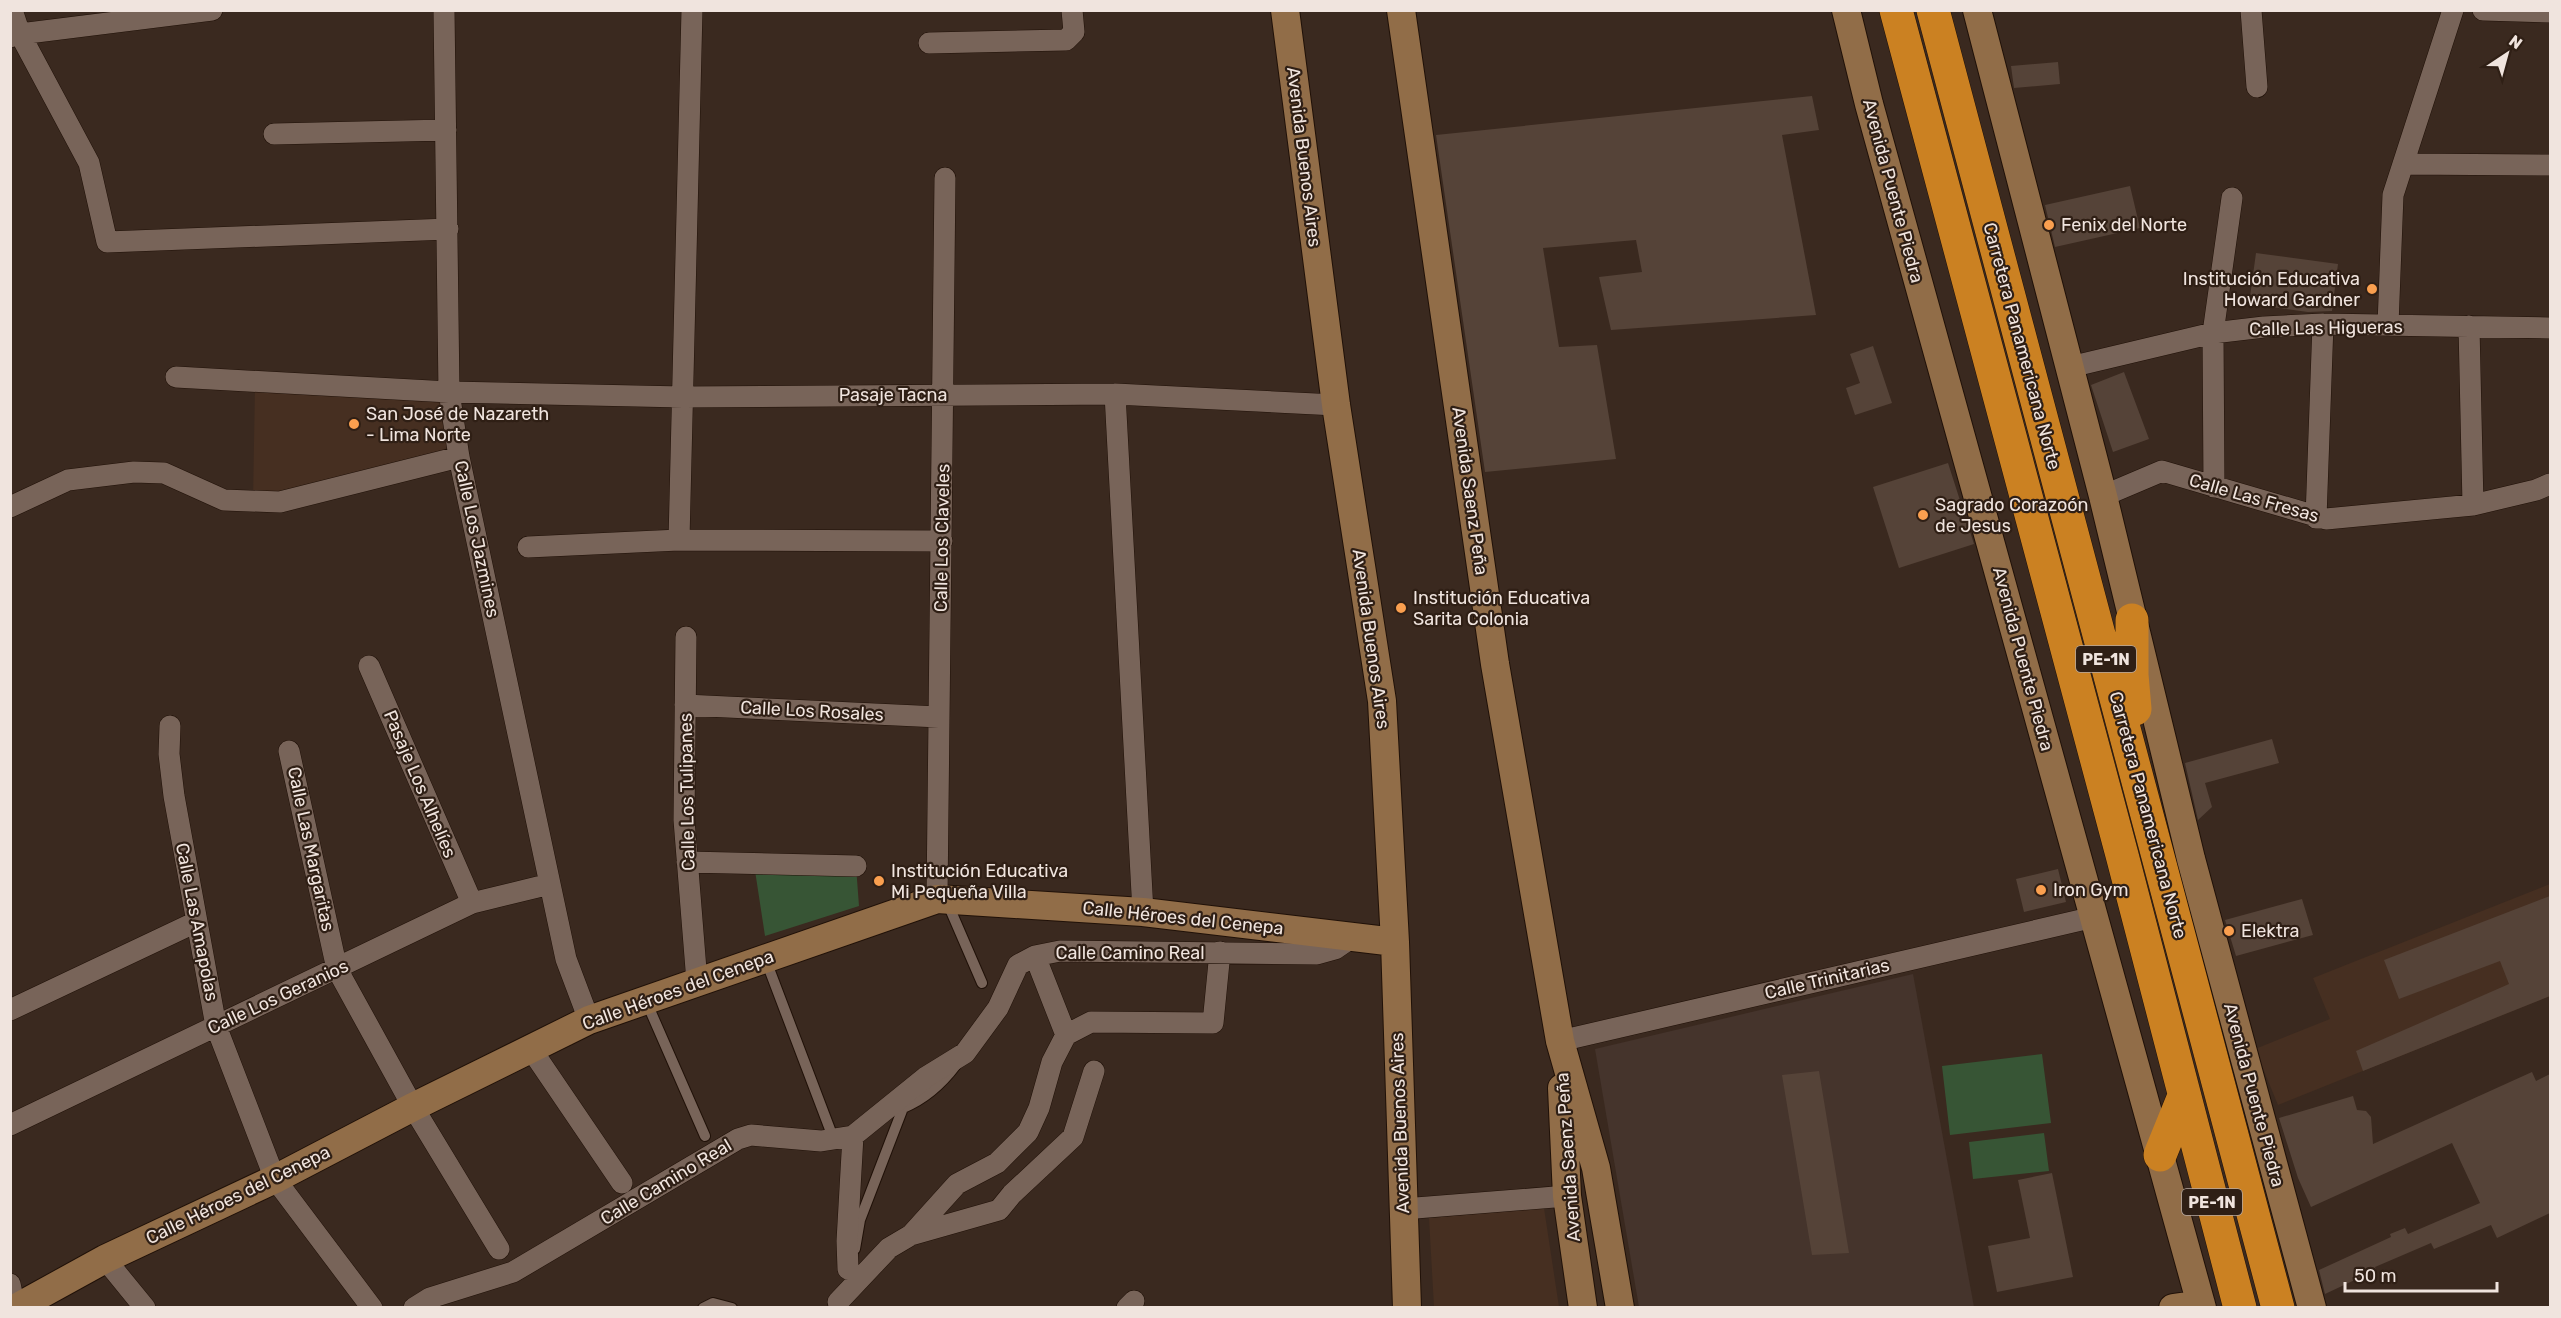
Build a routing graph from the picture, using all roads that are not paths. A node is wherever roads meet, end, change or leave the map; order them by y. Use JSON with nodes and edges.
{"nodes":[{"id":1,"x":12,"y":10,"type":"edge"},
{"id":2,"x":212,"y":10,"type":"edge"},
{"id":3,"x":444,"y":10,"type":"edge"},
{"id":4,"x":692,"y":10,"type":"edge"},
{"id":5,"x":1072,"y":10,"type":"edge"},
{"id":6,"x":1285,"y":10,"type":"edge"},
{"id":7,"x":1401,"y":10,"type":"edge"},
{"id":8,"x":1846,"y":10,"type":"edge"},
{"id":9,"x":1896,"y":10,"type":"edge"},
{"id":10,"x":1933,"y":10,"type":"edge"},
{"id":11,"x":1977,"y":10,"type":"edge"},
{"id":12,"x":2251,"y":10,"type":"edge"},
{"id":13,"x":2453,"y":10,"type":"edge"},
{"id":14,"x":2483,"y":10,"type":"edge"},
{"id":15,"x":2550,"y":12,"type":"edge"},
{"id":16,"x":15,"y":36,"type":"edge"},
{"id":17,"x":929,"y":43,"type":"dead end"},
{"id":18,"x":2258,"y":87,"type":"dead end"},
{"id":19,"x":446,"y":130,"type":"junction"},
{"id":20,"x":274,"y":134,"type":"dead end"},
{"id":21,"x":2404,"y":164,"type":"junction"},
{"id":22,"x":2550,"y":165,"type":"edge"},
{"id":23,"x":945,"y":178,"type":"dead end"},
{"id":24,"x":2232,"y":198,"type":"dead end"},
{"id":25,"x":448,"y":229,"type":"junction"},
{"id":26,"x":2323,"y":324,"type":"junction"},
{"id":27,"x":2388,"y":325,"type":"junction"},
{"id":28,"x":2469,"y":326,"type":"junction"},
{"id":29,"x":2550,"y":328,"type":"edge"},
{"id":30,"x":2213,"y":333,"type":"junction"},
{"id":31,"x":2070,"y":367,"type":"junction"},
{"id":32,"x":176,"y":377,"type":"dead end"},
{"id":33,"x":449,"y":392,"type":"junction"},
{"id":34,"x":1115,"y":393,"type":"junction"},
{"id":35,"x":944,"y":395,"type":"junction"},
{"id":36,"x":683,"y":397,"type":"junction"},
{"id":37,"x":1336,"y":405,"type":"junction"},
{"id":38,"x":459,"y":457,"type":"junction"},
{"id":39,"x":2550,"y":484,"type":"edge"},
{"id":40,"x":2214,"y":487,"type":"junction"},
{"id":41,"x":2103,"y":496,"type":"junction"},
{"id":42,"x":2473,"y":505,"type":"junction"},
{"id":43,"x":10,"y":507,"type":"edge"},
{"id":44,"x":2316,"y":518,"type":"junction"},
{"id":45,"x":679,"y":540,"type":"junction"},
{"id":46,"x":942,"y":541,"type":"junction"},
{"id":47,"x":528,"y":547,"type":"dead end"},
{"id":48,"x":2132,"y":620,"type":"junction"},
{"id":49,"x":686,"y":637,"type":"dead end"},
{"id":50,"x":369,"y":666,"type":"dead end"},
{"id":51,"x":686,"y":705,"type":"junction"},
{"id":52,"x":939,"y":717,"type":"junction"},
{"id":53,"x":170,"y":726,"type":"dead end"},
{"id":54,"x":289,"y":751,"type":"dead end"},
{"id":55,"x":2142,"y":795,"type":"junction"},
{"id":56,"x":687,"y":862,"type":"junction"},
{"id":57,"x":856,"y":866,"type":"dead end"},
{"id":58,"x":550,"y":884,"type":"junction"},
{"id":59,"x":941,"y":899,"type":"junction"},
{"id":60,"x":472,"y":903,"type":"junction"},
{"id":61,"x":1143,"y":912,"type":"junction"},
{"id":62,"x":2094,"y":917,"type":"junction"},
{"id":63,"x":196,"y":922,"type":"junction"},
{"id":64,"x":1354,"y":936,"type":"junction"},
{"id":65,"x":1395,"y":942,"type":"junction"},
{"id":66,"x":1220,"y":952,"type":"junction"},
{"id":67,"x":1035,"y":956,"type":"junction"},
{"id":68,"x":765,"y":958,"type":"junction"},
{"id":69,"x":337,"y":969,"type":"junction"},
{"id":70,"x":697,"y":982,"type":"junction"},
{"id":71,"x":982,"y":983,"type":"dead end"},
{"id":72,"x":646,"y":1000,"type":"junction"},
{"id":73,"x":10,"y":1010,"type":"edge"},
{"id":74,"x":589,"y":1020,"type":"junction"},
{"id":75,"x":216,"y":1026,"type":"junction"},
{"id":76,"x":1066,"y":1035,"type":"junction"},
{"id":77,"x":1560,"y":1041,"type":"junction"},
{"id":78,"x":531,"y":1049,"type":"junction"},
{"id":79,"x":965,"y":1053,"type":"junction"},
{"id":80,"x":1094,"y":1071,"type":"dead end"},
{"id":81,"x":2184,"y":1096,"type":"junction"},
{"id":82,"x":413,"y":1107,"type":"junction"},
{"id":83,"x":10,"y":1125,"type":"edge"},
{"id":84,"x":705,"y":1136,"type":"dead end"},
{"id":85,"x":844,"y":1138,"type":"junction"},
{"id":86,"x":2160,"y":1155,"type":"junction"},
{"id":87,"x":275,"y":1179,"type":"junction"},
{"id":88,"x":622,"y":1183,"type":"dead end"},
{"id":89,"x":1567,"y":1196,"type":"junction"},
{"id":90,"x":1403,"y":1209,"type":"junction"},
{"id":91,"x":911,"y":1235,"type":"junction"},
{"id":92,"x":499,"y":1249,"type":"dead end"},
{"id":93,"x":105,"y":1258,"type":"junction"},
{"id":94,"x":848,"y":1269,"type":"junction"},
{"id":95,"x":10,"y":1284,"type":"edge"},
{"id":96,"x":837,"y":1305,"type":"edge"},
{"id":97,"x":2201,"y":1306,"type":"edge"},
{"id":98,"x":16,"y":1308,"type":"edge"},
{"id":99,"x":145,"y":1308,"type":"edge"},
{"id":100,"x":372,"y":1308,"type":"edge"},
{"id":101,"x":414,"y":1308,"type":"edge"},
{"id":102,"x":704,"y":1308,"type":"edge"},
{"id":103,"x":732,"y":1308,"type":"edge"},
{"id":104,"x":1407,"y":1308,"type":"edge"},
{"id":105,"x":1583,"y":1308,"type":"edge"},
{"id":106,"x":1620,"y":1308,"type":"edge"},
{"id":107,"x":2173,"y":1308,"type":"edge"},
{"id":108,"x":2240,"y":1308,"type":"edge"},
{"id":109,"x":2278,"y":1308,"type":"edge"},
{"id":110,"x":2312,"y":1308,"type":"edge"}],
"edges":[{"from":1,"to":16,"type":"street"},
{"from":2,"to":16,"type":"street"},
{"from":3,"to":19,"type":"street","name":"Calle Los Jazmines"},
{"from":4,"to":36,"type":"street"},
{"from":5,"to":17,"type":"street"},
{"from":6,"to":37,"type":"main road","name":"Avenida Buenos Aires"},
{"from":7,"to":77,"type":"main road","name":"Avenida Saenz Peña"},
{"from":8,"to":62,"type":"main road","name":"Avenida Puente Piedra"},
{"from":9,"to":81,"type":"highway","name":"Carretera Panamericana Norte","number":"PE-1N"},
{"from":10,"to":55,"type":"highway","name":"Carretera Panamericana Norte","number":"PE-1N"},
{"from":11,"to":31,"type":"main road","name":"Avenida Puente Piedra"},
{"from":12,"to":18,"type":"street"},
{"from":13,"to":21,"type":"street"},
{"from":14,"to":15,"type":"street"},
{"from":16,"to":25,"type":"street"},
{"from":19,"to":20,"type":"street"},
{"from":19,"to":25,"type":"street","name":"Calle Los Jazmines"},
{"from":21,"to":22,"type":"street"},
{"from":21,"to":27,"type":"street"},
{"from":23,"to":35,"type":"street","name":"Calle Los Claveles"},
{"from":24,"to":30,"type":"street"},
{"from":25,"to":33,"type":"street","name":"Calle Los Jazmines"},
{"from":26,"to":27,"type":"street","name":"Calle Las Higueras"},
{"from":26,"to":30,"type":"street","name":"Calle Las Higueras"},
{"from":26,"to":44,"type":"street"},
{"from":27,"to":28,"type":"street","name":"Calle Las Higueras"},
{"from":28,"to":29,"type":"street","name":"Calle Las Higueras"},
{"from":28,"to":42,"type":"street"},
{"from":30,"to":31,"type":"street","name":"Calle Las Higueras"},
{"from":30,"to":40,"type":"street"},
{"from":31,"to":41,"type":"main road","name":"Avenida Puente Piedra"},
{"from":32,"to":33,"type":"street","name":"Pasaje Tacna"},
{"from":33,"to":36,"type":"street","name":"Pasaje Tacna"},
{"from":33,"to":38,"type":"street","name":"Calle Los Jazmines"},
{"from":34,"to":35,"type":"street","name":"Pasaje Tacna"},
{"from":34,"to":37,"type":"street","name":"Pasaje Tacna"},
{"from":34,"to":61,"type":"street"},
{"from":35,"to":36,"type":"street","name":"Pasaje Tacna"},
{"from":35,"to":46,"type":"street","name":"Calle Los Claveles"},
{"from":36,"to":45,"type":"street"},
{"from":37,"to":65,"type":"main road","name":"Avenida Buenos Aires"},
{"from":38,"to":43,"type":"street"},
{"from":38,"to":58,"type":"street","name":"Calle Los Jazmines"},
{"from":39,"to":42,"type":"street","name":"Calle Las Fresas"},
{"from":40,"to":41,"type":"street","name":"Calle Las Fresas"},
{"from":40,"to":44,"type":"street","name":"Calle Las Fresas"},
{"from":41,"to":48,"type":"main road","name":"Avenida Puente Piedra"},
{"from":42,"to":44,"type":"street","name":"Calle Las Fresas"},
{"from":45,"to":46,"type":"street"},
{"from":45,"to":47,"type":"street"},
{"from":46,"to":52,"type":"street","name":"Calle Los Claveles"},
{"from":48,"to":55,"type":"highway"},
{"from":48,"to":110,"type":"main road","name":"Avenida Puente Piedra"},
{"from":49,"to":51,"type":"street","name":"Calle Los Tulipanes"},
{"from":50,"to":60,"type":"street","name":"Pasaje Los Alhelíes"},
{"from":51,"to":52,"type":"street","name":"Calle Los Rosales"},
{"from":51,"to":56,"type":"street","name":"Calle Los Tulipanes"},
{"from":52,"to":59,"type":"street","name":"Calle Los Claveles"},
{"from":53,"to":63,"type":"street","name":"Calle Las Amapolas"},
{"from":54,"to":69,"type":"street","name":"Calle Las Margaritas"},
{"from":55,"to":109,"type":"highway","name":"Carretera Panamericana Norte","number":"PE-1N"},
{"from":56,"to":57,"type":"street"},
{"from":56,"to":70,"type":"street","name":"Calle Los Tulipanes"},
{"from":58,"to":60,"type":"street","name":"Calle Los Geranios"},
{"from":58,"to":74,"type":"street","name":"Calle Los Jazmines"},
{"from":59,"to":61,"type":"main road","name":"Calle Héroes del Cenepa"},
{"from":59,"to":68,"type":"main road","name":"Calle Héroes del Cenepa"},
{"from":59,"to":71,"type":"lane"},
{"from":60,"to":69,"type":"street","name":"Calle Los Geranios"},
{"from":61,"to":64,"type":"main road","name":"Calle Héroes del Cenepa"},
{"from":62,"to":77,"type":"street","name":"Calle Trinitarias"},
{"from":62,"to":86,"type":"main road","name":"Avenida Puente Piedra"},
{"from":63,"to":73,"type":"street"},
{"from":63,"to":75,"type":"street","name":"Calle Las Amapolas"},
{"from":64,"to":65,"type":"main road","name":"Calle Héroes del Cenepa"},
{"from":64,"to":66,"type":"street","name":"Calle Camino Real"},
{"from":65,"to":90,"type":"main road","name":"Avenida Buenos Aires"},
{"from":66,"to":67,"type":"street","name":"Calle Camino Real"},
{"from":66,"to":76,"type":"street"},
{"from":67,"to":76,"type":"street"},
{"from":67,"to":79,"type":"street","name":"Calle Camino Real"},
{"from":68,"to":70,"type":"main road","name":"Calle Héroes del Cenepa"},
{"from":68,"to":85,"type":"lane"},
{"from":69,"to":75,"type":"street","name":"Calle Los Geranios"},
{"from":69,"to":82,"type":"street","name":"Calle Las Margaritas"},
{"from":70,"to":72,"type":"main road","name":"Calle Héroes del Cenepa"},
{"from":72,"to":74,"type":"main road","name":"Calle Héroes del Cenepa"},
{"from":72,"to":84,"type":"lane"},
{"from":74,"to":78,"type":"main road","name":"Calle Héroes del Cenepa"},
{"from":75,"to":83,"type":"street","name":"Calle Los Geranios"},
{"from":75,"to":87,"type":"street","name":"Calle Las Amapolas"},
{"from":76,"to":91,"type":"street"},
{"from":77,"to":89,"type":"main road","name":"Avenida Saenz Peña"},
{"from":77,"to":106,"type":"main road","name":"Avenida Saenz Peña"},
{"from":78,"to":82,"type":"main road","name":"Calle Héroes del Cenepa"},
{"from":78,"to":88,"type":"street"},
{"from":79,"to":85,"type":"street","name":"Calle Camino Real"},
{"from":79,"to":94,"type":"lane"},
{"from":80,"to":91,"type":"street"},
{"from":81,"to":86,"type":"highway"},
{"from":81,"to":108,"type":"highway","name":"Carretera Panamericana Norte","number":"PE-1N"},
{"from":82,"to":87,"type":"main road","name":"Calle Héroes del Cenepa"},
{"from":82,"to":92,"type":"street","name":"Calle Las Margaritas"},
{"from":85,"to":94,"type":"street"},
{"from":85,"to":101,"type":"street","name":"Calle Camino Real"},
{"from":86,"to":97,"type":"main road","name":"Avenida Puente Piedra"},
{"from":87,"to":93,"type":"main road","name":"Calle Héroes del Cenepa"},
{"from":87,"to":100,"type":"street","name":"Calle Las Amapolas"},
{"from":89,"to":90,"type":"street"},
{"from":89,"to":105,"type":"main road","name":"Avenida Saenz Peña"},
{"from":90,"to":104,"type":"main road","name":"Avenida Buenos Aires"},
{"from":91,"to":96,"type":"street"},
{"from":93,"to":98,"type":"main road","name":"Calle Héroes del Cenepa"},
{"from":93,"to":99,"type":"street"},
{"from":94,"to":96,"type":"lane"},
{"from":95,"to":98,"type":"street"},
{"from":97,"to":107,"type":"main road"},
{"from":102,"to":103,"type":"lane"}]}
